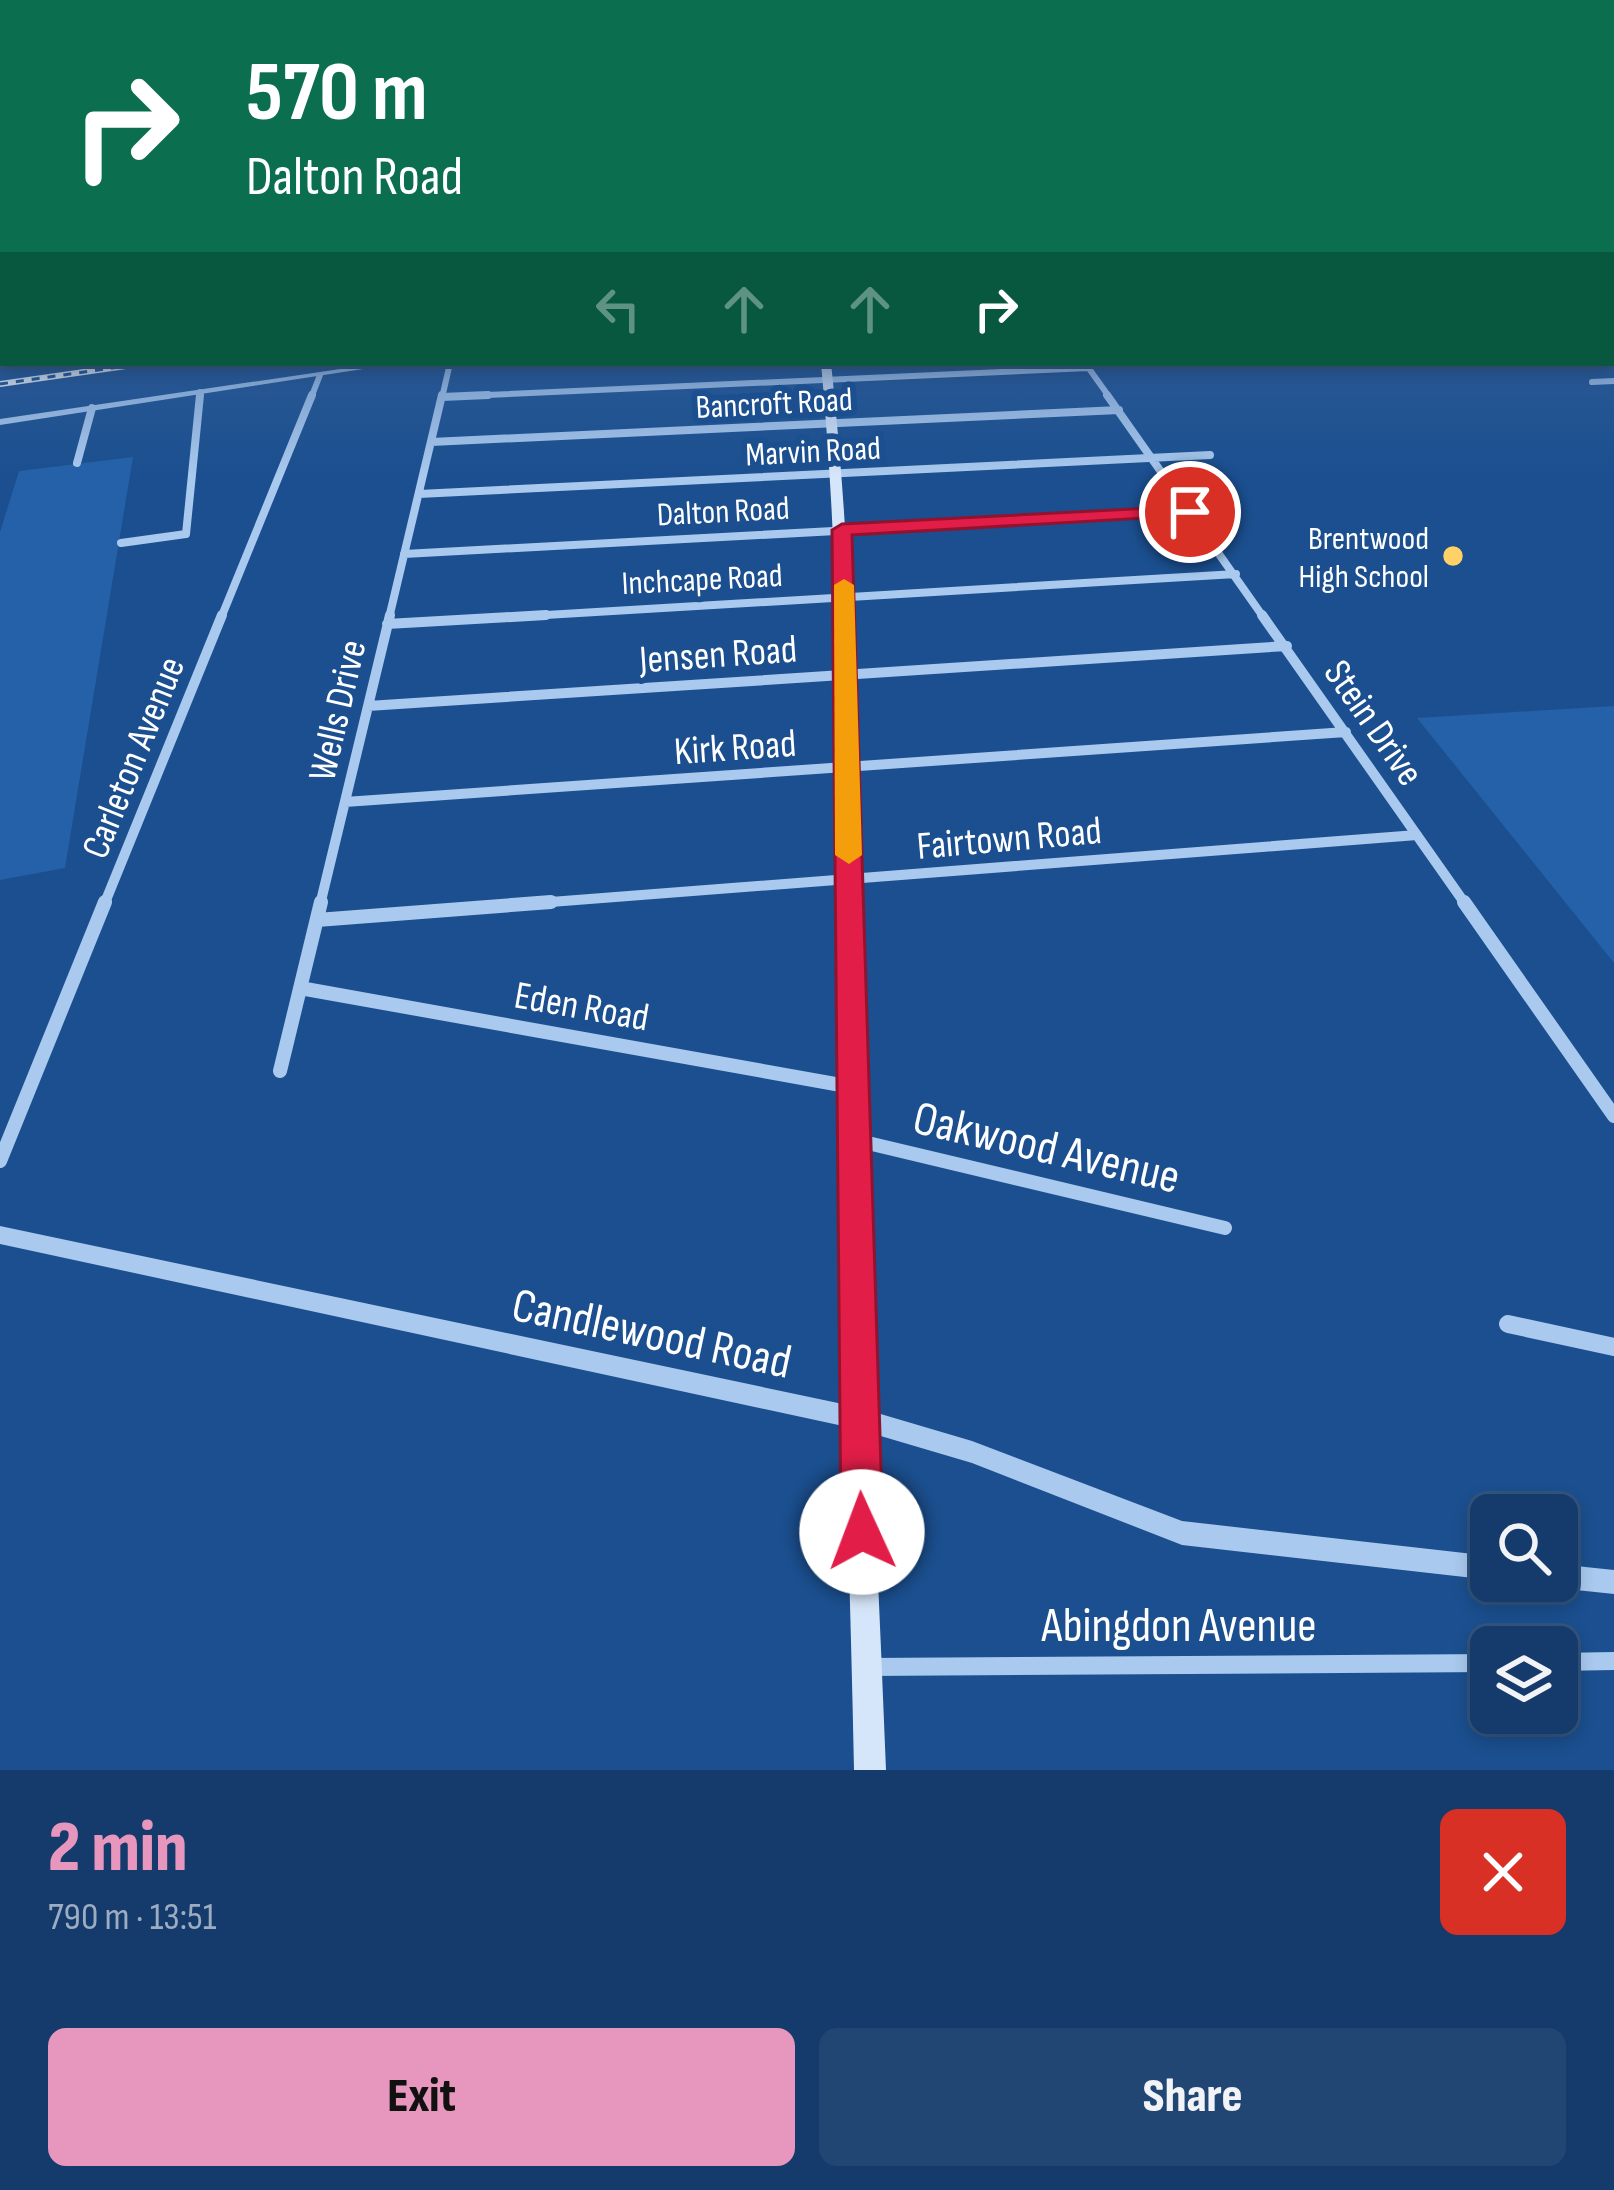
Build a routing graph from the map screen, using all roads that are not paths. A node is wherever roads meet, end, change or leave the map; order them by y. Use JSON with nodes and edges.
{"nodes":[{"id":1,"x":378,"y":366,"type":"edge"},
{"id":2,"x":449,"y":366,"type":"edge"},
{"id":3,"x":1044,"y":366,"type":"edge"},
{"id":4,"x":1088,"y":366,"type":"edge"},
{"id":5,"x":827,"y":371,"type":"edge"},
{"id":6,"x":320,"y":375,"type":"junction"},
{"id":7,"x":1614,"y":381,"type":"edge"},
{"id":8,"x":1592,"y":382,"type":"dead end"},
{"id":9,"x":200,"y":392,"type":"junction"},
{"id":10,"x":442,"y":397,"type":"junction"},
{"id":11,"x":92,"y":408,"type":"junction"},
{"id":12,"x":1119,"y":410,"type":"junction"},
{"id":13,"x":0,"y":422,"type":"edge"},
{"id":14,"x":835,"y":423,"type":"junction"},
{"id":15,"x":431,"y":442,"type":"junction"},
{"id":16,"x":1210,"y":455,"type":"dead end"},
{"id":17,"x":1153,"y":458,"type":"junction"},
{"id":18,"x":77,"y":464,"type":"dead end"},
{"id":19,"x":838,"y":473,"type":"junction"},
{"id":20,"x":418,"y":494,"type":"junction"},
{"id":21,"x":1190,"y":512,"type":"junction"},
{"id":22,"x":842,"y":530,"type":"junction"},
{"id":23,"x":122,"y":543,"type":"dead end"},
{"id":24,"x":404,"y":554,"type":"junction"},
{"id":25,"x":1236,"y":574,"type":"junction"},
{"id":26,"x":844,"y":597,"type":"junction"},
{"id":27,"x":387,"y":623,"type":"junction"},
{"id":28,"x":1287,"y":646,"type":"junction"},
{"id":29,"x":846,"y":675,"type":"junction"},
{"id":30,"x":368,"y":706,"type":"junction"},
{"id":31,"x":1346,"y":732,"type":"junction"},
{"id":32,"x":848,"y":768,"type":"junction"},
{"id":33,"x":345,"y":802,"type":"junction"},
{"id":34,"x":1417,"y":835,"type":"junction"},
{"id":35,"x":849,"y":880,"type":"junction"},
{"id":36,"x":317,"y":920,"type":"junction"},
{"id":37,"x":300,"y":988,"type":"junction"},
{"id":38,"x":280,"y":1071,"type":"dead end"},
{"id":39,"x":852,"y":1087,"type":"junction"},
{"id":40,"x":1614,"y":1116,"type":"edge"},
{"id":41,"x":851,"y":1139,"type":"junction"},
{"id":42,"x":0,"y":1161,"type":"edge"},
{"id":43,"x":1225,"y":1228,"type":"dead end"},
{"id":44,"x":0,"y":1235,"type":"edge"},
{"id":45,"x":1508,"y":1324,"type":"dead end"},
{"id":46,"x":1614,"y":1347,"type":"edge"},
{"id":47,"x":857,"y":1418,"type":"junction"},
{"id":48,"x":1470,"y":1566,"type":"edge"},
{"id":49,"x":1578,"y":1578,"type":"edge"},
{"id":50,"x":1614,"y":1582,"type":"edge"},
{"id":51,"x":1614,"y":1661,"type":"edge"},
{"id":52,"x":1578,"y":1662,"type":"edge"},
{"id":53,"x":1470,"y":1663,"type":"edge"},
{"id":54,"x":867,"y":1667,"type":"junction"},
{"id":55,"x":870,"y":1770,"type":"edge"}],
"edges":[{"from":1,"to":6,"type":"street"},
{"from":2,"to":10,"type":"street","name":"Wells Drive"},
{"from":3,"to":5,"type":"street"},
{"from":4,"to":12,"type":"street","name":"Stein Drive"},
{"from":5,"to":10,"type":"street"},
{"from":5,"to":14,"type":"main road"},
{"from":6,"to":9,"type":"street"},
{"from":6,"to":42,"type":"street","name":"Carleton Avenue"},
{"from":7,"to":8,"type":"street"},
{"from":9,"to":11,"type":"street"},
{"from":9,"to":23,"type":"street"},
{"from":10,"to":15,"type":"street","name":"Wells Drive"},
{"from":11,"to":13,"type":"street"},
{"from":11,"to":18,"type":"street"},
{"from":12,"to":14,"type":"street","name":"Bancroft Road"},
{"from":12,"to":17,"type":"street","name":"Stein Drive"},
{"from":14,"to":15,"type":"street","name":"Bancroft Road"},
{"from":14,"to":19,"type":"main road"},
{"from":15,"to":20,"type":"street","name":"Wells Drive"},
{"from":16,"to":17,"type":"street","name":"Marvin Road"},
{"from":17,"to":19,"type":"street","name":"Marvin Road"},
{"from":17,"to":21,"type":"street","name":"Stein Drive"},
{"from":19,"to":20,"type":"street","name":"Marvin Road"},
{"from":19,"to":22,"type":"main road"},
{"from":20,"to":24,"type":"street","name":"Wells Drive"},
{"from":21,"to":22,"type":"street","name":"Dalton Road"},
{"from":21,"to":25,"type":"street","name":"Stein Drive"},
{"from":22,"to":24,"type":"street","name":"Dalton Road"},
{"from":22,"to":26,"type":"main road"},
{"from":24,"to":27,"type":"street","name":"Wells Drive"},
{"from":25,"to":26,"type":"street","name":"Inchcape Road"},
{"from":25,"to":28,"type":"street","name":"Stein Drive"},
{"from":26,"to":27,"type":"street","name":"Inchcape Road"},
{"from":26,"to":29,"type":"main road"},
{"from":27,"to":30,"type":"street","name":"Wells Drive"},
{"from":28,"to":29,"type":"street","name":"Jensen Road"},
{"from":28,"to":31,"type":"street","name":"Stein Drive"},
{"from":29,"to":30,"type":"street","name":"Jensen Road"},
{"from":29,"to":32,"type":"main road"},
{"from":30,"to":33,"type":"street","name":"Wells Drive"},
{"from":31,"to":32,"type":"street","name":"Kirk Road"},
{"from":31,"to":34,"type":"street","name":"Stein Drive"},
{"from":32,"to":33,"type":"street","name":"Kirk Road"},
{"from":32,"to":35,"type":"main road"},
{"from":33,"to":36,"type":"street","name":"Wells Drive"},
{"from":34,"to":35,"type":"street","name":"Fairtown Road"},
{"from":34,"to":40,"type":"street","name":"Stein Drive"},
{"from":35,"to":36,"type":"street","name":"Fairtown Road"},
{"from":35,"to":39,"type":"main road"},
{"from":36,"to":37,"type":"street","name":"Wells Drive"},
{"from":37,"to":38,"type":"street","name":"Wells Drive"},
{"from":37,"to":39,"type":"street","name":"Eden Road"},
{"from":39,"to":41,"type":"main road"},
{"from":41,"to":43,"type":"street","name":"Oakwood Avenue"},
{"from":41,"to":47,"type":"main road"},
{"from":44,"to":47,"type":"street","name":"Candlewood Road"},
{"from":45,"to":46,"type":"street"},
{"from":47,"to":48,"type":"street","name":"Candlewood Road"},
{"from":47,"to":54,"type":"main road"},
{"from":49,"to":50,"type":"street"},
{"from":51,"to":52,"type":"street"},
{"from":53,"to":54,"type":"street","name":"Abingdon Avenue"},
{"from":54,"to":55,"type":"main road"}]}
